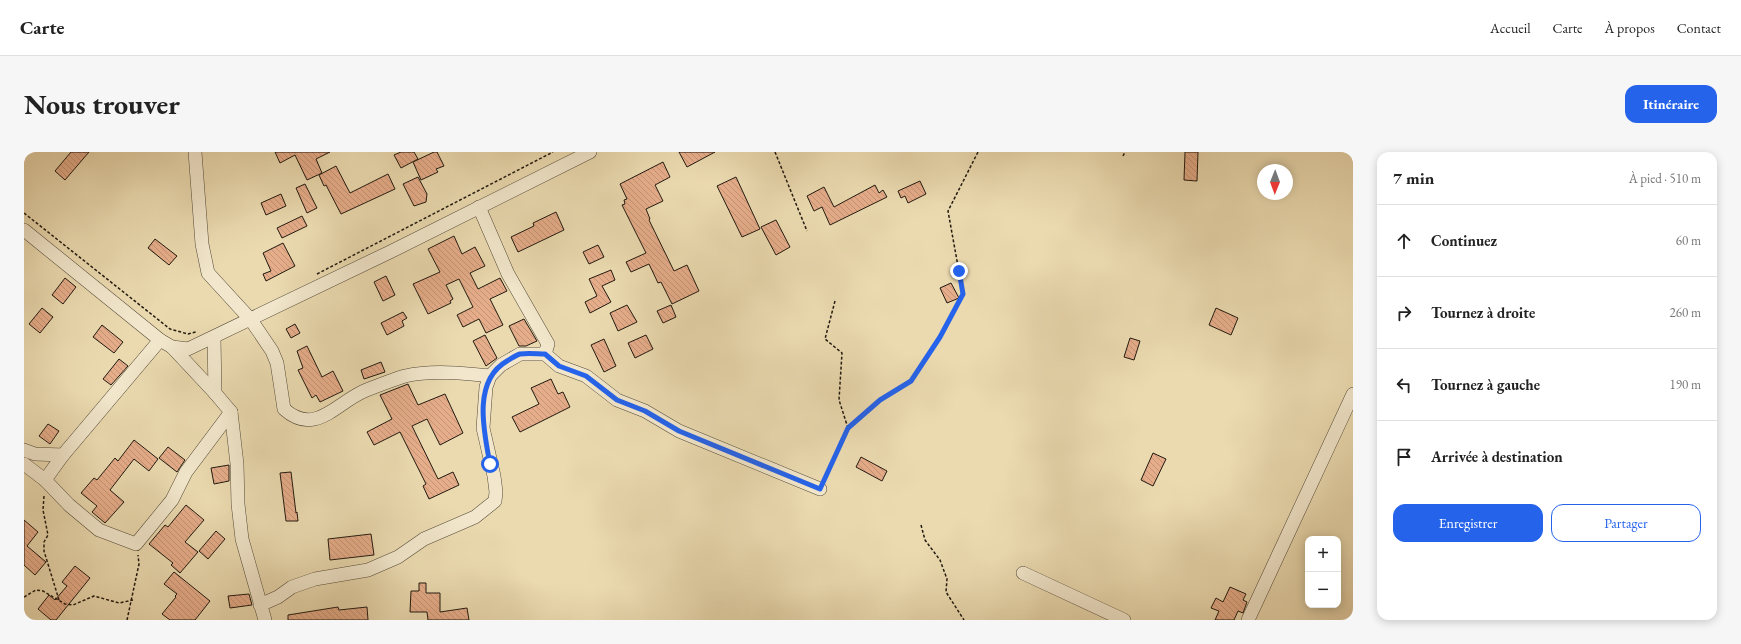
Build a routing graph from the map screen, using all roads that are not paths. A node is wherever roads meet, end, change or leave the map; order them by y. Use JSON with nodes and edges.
{"nodes":[{"id":1,"x":195,"y":152,"type":"edge"},
{"id":2,"x":590,"y":152,"type":"edge"},
{"id":3,"x":478,"y":207,"type":"junction"},
{"id":4,"x":24,"y":230,"type":"edge"},
{"id":5,"x":252,"y":320,"type":"junction"},
{"id":6,"x":214,"y":338,"type":"junction"},
{"id":7,"x":160,"y":340,"type":"junction"},
{"id":8,"x":172,"y":347,"type":"junction"},
{"id":9,"x":545,"y":354,"type":"junction"},
{"id":10,"x":490,"y":376,"type":"junction"},
{"id":11,"x":215,"y":393,"type":"junction"},
{"id":12,"x":1353,"y":394,"type":"edge"},
{"id":13,"x":232,"y":412,"type":"junction"},
{"id":14,"x":24,"y":450,"type":"edge"},
{"id":15,"x":63,"y":455,"type":"junction"},
{"id":16,"x":24,"y":464,"type":"edge"},
{"id":17,"x":46,"y":480,"type":"junction"},
{"id":18,"x":820,"y":489,"type":"road end"},
{"id":19,"x":1023,"y":573,"type":"dead end"},
{"id":20,"x":260,"y":604,"type":"junction"},
{"id":21,"x":265,"y":620,"type":"edge"},
{"id":22,"x":1124,"y":620,"type":"edge"},
{"id":23,"x":1248,"y":620,"type":"edge"}],
"edges":[{"from":1,"to":5,"type":"street"},
{"from":2,"to":3,"type":"street"},
{"from":3,"to":5,"type":"street"},
{"from":3,"to":9,"type":"street"},
{"from":4,"to":7,"type":"street"},
{"from":5,"to":6,"type":"street"},
{"from":5,"to":10,"type":"street"},
{"from":6,"to":8,"type":"street"},
{"from":6,"to":11,"type":"street"},
{"from":7,"to":8,"type":"street"},
{"from":7,"to":15,"type":"street"},
{"from":8,"to":11,"type":"street"},
{"from":9,"to":10,"type":"street"},
{"from":9,"to":18,"type":"street"},
{"from":10,"to":20,"type":"street"},
{"from":11,"to":13,"type":"street"},
{"from":12,"to":23,"type":"street"},
{"from":13,"to":17,"type":"street"},
{"from":13,"to":20,"type":"street"},
{"from":14,"to":15,"type":"street"},
{"from":15,"to":17,"type":"street"},
{"from":16,"to":17,"type":"street"},
{"from":19,"to":22,"type":"street"},
{"from":20,"to":21,"type":"street"}]}
